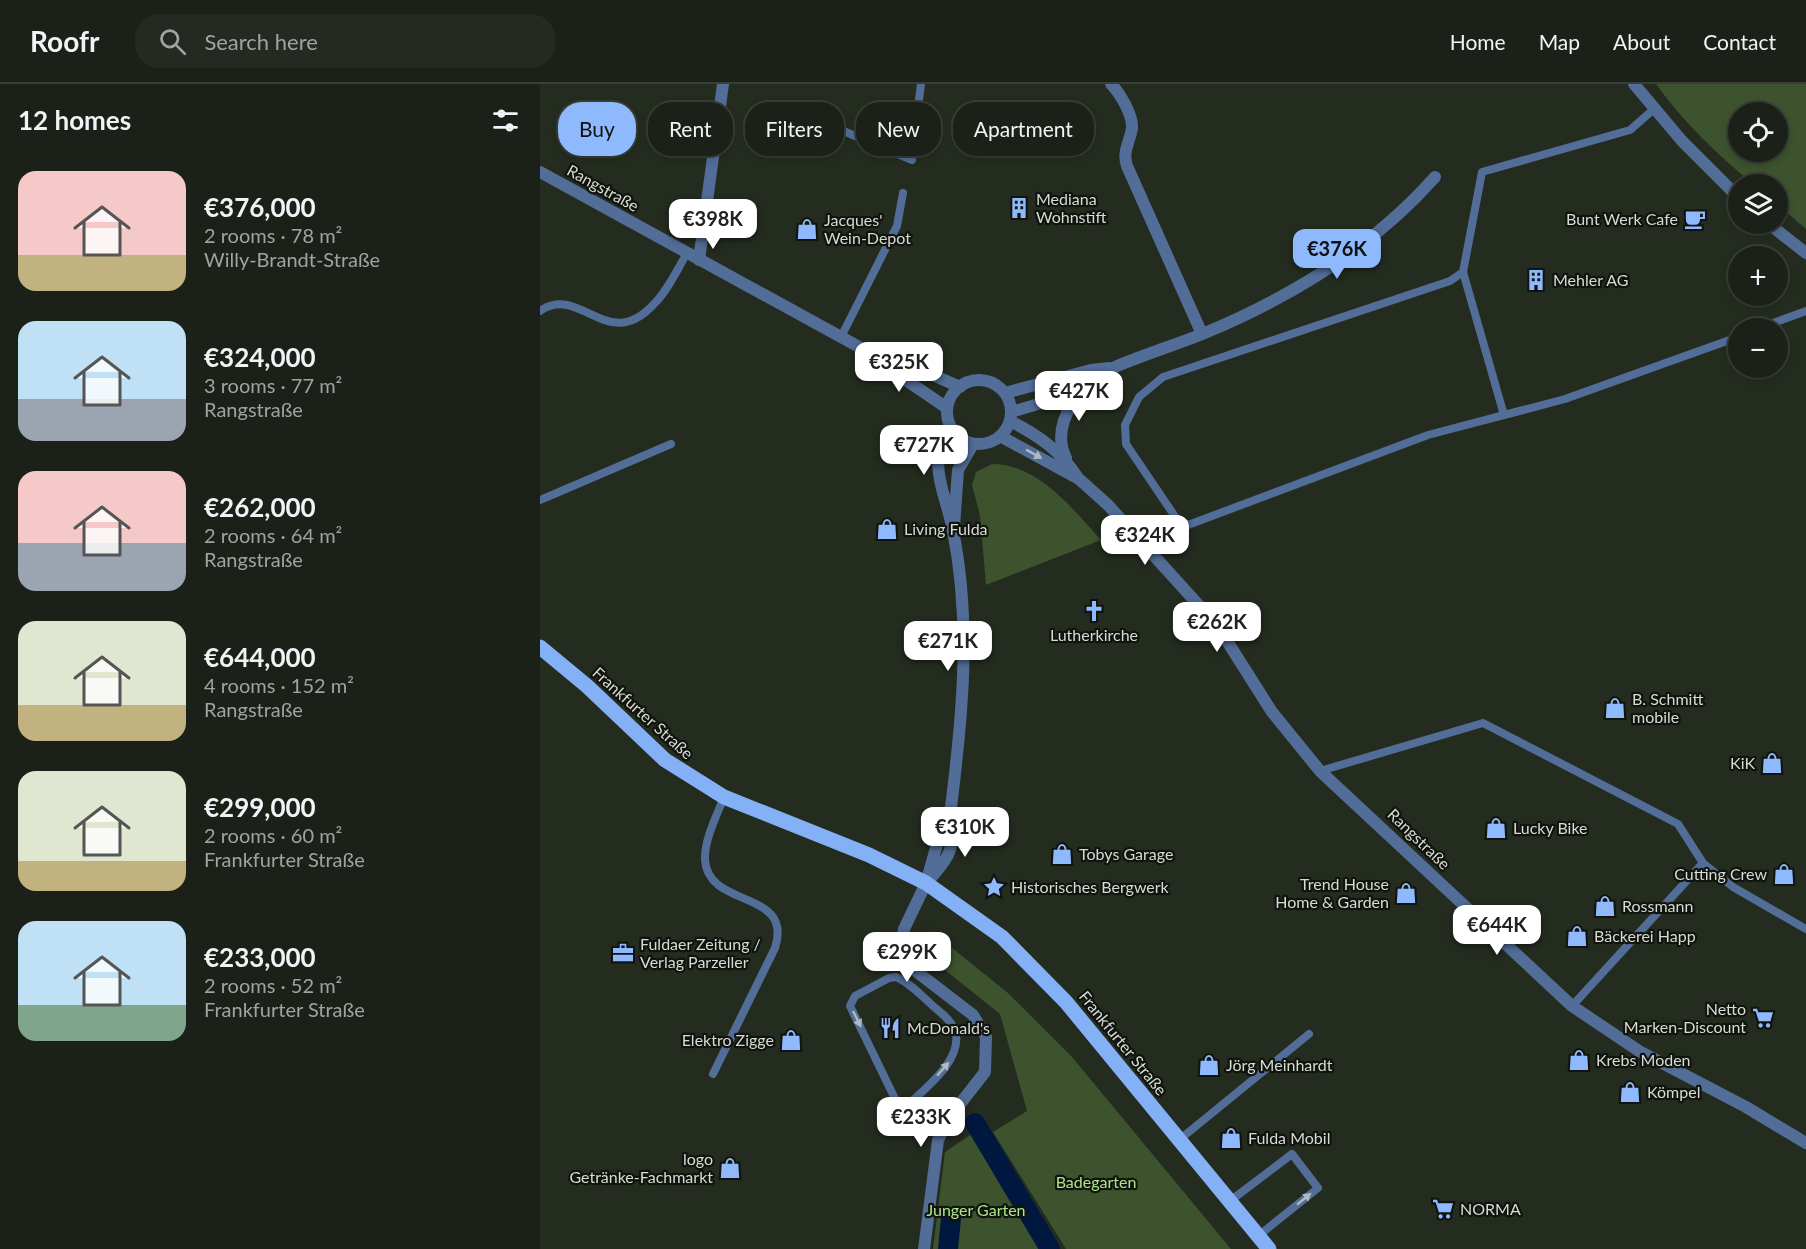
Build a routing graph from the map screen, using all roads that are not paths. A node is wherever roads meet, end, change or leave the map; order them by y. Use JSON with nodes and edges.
{"nodes":[{"id":1,"x":723,"y":84,"type":"edge"},
{"id":2,"x":921,"y":84,"type":"edge"},
{"id":3,"x":1111,"y":84,"type":"edge"},
{"id":4,"x":1634,"y":84,"type":"edge"},
{"id":5,"x":919,"y":102,"type":"edge"},
{"id":6,"x":1654,"y":109,"type":"junction"},
{"id":7,"x":844,"y":131,"type":"edge"},
{"id":8,"x":912,"y":160,"type":"dead end"},
{"id":9,"x":540,"y":172,"type":"edge"},
{"id":10,"x":1435,"y":177,"type":"dead end"},
{"id":11,"x":1728,"y":187,"type":"edge"},
{"id":12,"x":903,"y":192,"type":"dead end"},
{"id":13,"x":1782,"y":234,"type":"edge"},
{"id":14,"x":687,"y":253,"type":"junction"},
{"id":15,"x":1806,"y":253,"type":"edge"},
{"id":16,"x":699,"y":260,"type":"junction"},
{"id":17,"x":1463,"y":272,"type":"junction"},
{"id":18,"x":540,"y":311,"type":"edge"},
{"id":19,"x":1806,"y":311,"type":"edge"},
{"id":20,"x":1787,"y":318,"type":"edge"},
{"id":21,"x":1202,"y":334,"type":"junction"},
{"id":22,"x":841,"y":337,"type":"junction"},
{"id":23,"x":1728,"y":341,"type":"edge"},
{"id":24,"x":872,"y":354,"type":"junction"},
{"id":25,"x":1113,"y":368,"type":"junction"},
{"id":26,"x":1087,"y":384,"type":"junction"},
{"id":27,"x":960,"y":387,"type":"junction"},
{"id":28,"x":1005,"y":393,"type":"junction"},
{"id":29,"x":947,"y":408,"type":"junction"},
{"id":30,"x":1504,"y":415,"type":"junction"},
{"id":31,"x":1010,"y":417,"type":"junction"},
{"id":32,"x":950,"y":426,"type":"junction"},
{"id":33,"x":1000,"y":436,"type":"junction"},
{"id":34,"x":671,"y":444,"type":"dead end"},
{"id":35,"x":973,"y":444,"type":"junction"},
{"id":36,"x":1068,"y":462,"type":"junction"},
{"id":37,"x":1079,"y":479,"type":"junction"},
{"id":38,"x":540,"y":500,"type":"edge"},
{"id":39,"x":953,"y":530,"type":"junction"},
{"id":40,"x":540,"y":647,"type":"edge"},
{"id":41,"x":1320,"y":771,"type":"junction"},
{"id":42,"x":724,"y":797,"type":"junction"},
{"id":43,"x":1703,"y":863,"type":"junction"},
{"id":44,"x":926,"y":883,"type":"junction"},
{"id":45,"x":1806,"y":929,"type":"edge"},
{"id":46,"x":1572,"y":1006,"type":"junction"},
{"id":47,"x":1309,"y":1034,"type":"dead end"},
{"id":48,"x":713,"y":1074,"type":"dead end"},
{"id":49,"x":900,"y":1109,"type":"junction"},
{"id":50,"x":888,"y":1125,"type":"dead end"},
{"id":51,"x":1179,"y":1140,"type":"junction"},
{"id":52,"x":1806,"y":1143,"type":"edge"},
{"id":53,"x":1230,"y":1201,"type":"junction"},
{"id":54,"x":1258,"y":1236,"type":"junction"},
{"id":55,"x":924,"y":1249,"type":"edge"},
{"id":56,"x":1269,"y":1249,"type":"edge"}],
"edges":[{"from":1,"to":16,"type":"street"},
{"from":2,"to":5,"type":"lane"},
{"from":3,"to":21,"type":"street"},
{"from":4,"to":6,"type":"street"},
{"from":6,"to":11,"type":"street"},
{"from":6,"to":17,"type":"lane"},
{"from":7,"to":8,"type":"lane"},
{"from":9,"to":14,"type":"street","name":"Rangstraße"},
{"from":10,"to":21,"type":"street"},
{"from":12,"to":22,"type":"lane"},
{"from":13,"to":15,"type":"street"},
{"from":14,"to":16,"type":"street","name":"Rangstraße"},
{"from":14,"to":18,"type":"lane"},
{"from":16,"to":22,"type":"street","name":"Rangstraße"},
{"from":17,"to":30,"type":"lane"},
{"from":17,"to":30,"type":"lane"},
{"from":19,"to":20,"type":"lane"},
{"from":21,"to":25,"type":"street"},
{"from":22,"to":24,"type":"street","name":"Rangstraße"},
{"from":23,"to":30,"type":"lane"},
{"from":24,"to":27,"type":"street","name":"Rangstraße"},
{"from":24,"to":29,"type":"street","name":"Rangstraße"},
{"from":25,"to":26,"type":"street"},
{"from":25,"to":28,"type":"street"},
{"from":26,"to":31,"type":"street"},
{"from":26,"to":36,"type":"street"},
{"from":27,"to":28,"type":"street"},
{"from":27,"to":29,"type":"street"},
{"from":28,"to":31,"type":"street"},
{"from":29,"to":32,"type":"street"},
{"from":31,"to":33,"type":"street"},
{"from":31,"to":36,"type":"street","name":"Rangstraße"},
{"from":32,"to":35,"type":"street"},
{"from":32,"to":39,"type":"street"},
{"from":33,"to":35,"type":"street"},
{"from":33,"to":37,"type":"street","name":"Rangstraße","one_way":true},
{"from":34,"to":38,"type":"lane"},
{"from":35,"to":39,"type":"street"},
{"from":36,"to":37,"type":"street","name":"Rangstraße"},
{"from":37,"to":41,"type":"street","name":"Rangstraße"},
{"from":39,"to":44,"type":"street"},
{"from":40,"to":42,"type":"main road","name":"Frankfurter Straße"},
{"from":41,"to":43,"type":"lane"},
{"from":41,"to":46,"type":"street","name":"Rangstraße"},
{"from":42,"to":44,"type":"main road","name":"Frankfurter Straße"},
{"from":42,"to":48,"type":"lane"},
{"from":43,"to":45,"type":"lane"},
{"from":43,"to":46,"type":"lane"},
{"from":44,"to":51,"type":"main road","name":"Frankfurter Straße"},
{"from":44,"to":55,"type":"street"},
{"from":46,"to":52,"type":"street","name":"Rangstraße"},
{"from":47,"to":51,"type":"lane"},
{"from":49,"to":49,"type":"lane","one_way":true},
{"from":49,"to":50,"type":"lane"},
{"from":51,"to":53,"type":"main road","name":"Frankfurter Straße"},
{"from":53,"to":54,"type":"main road","name":"Frankfurter Straße"},
{"from":54,"to":53,"type":"lane","one_way":true},
{"from":54,"to":56,"type":"main road","name":"Frankfurter Straße"}]}
